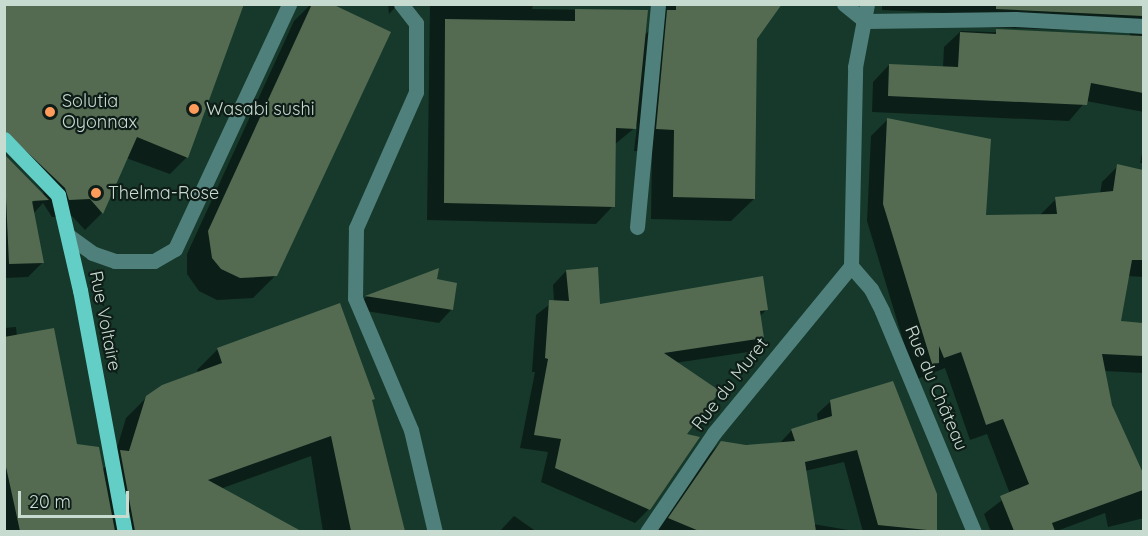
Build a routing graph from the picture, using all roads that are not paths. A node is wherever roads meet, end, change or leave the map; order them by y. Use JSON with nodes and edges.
{"nodes":[{"id":1,"x":289,"y":4,"type":"edge"},
{"id":2,"x":401,"y":4,"type":"edge"},
{"id":3,"x":658,"y":4,"type":"edge"},
{"id":4,"x":844,"y":4,"type":"edge"},
{"id":5,"x":867,"y":4,"type":"edge"},
{"id":6,"x":865,"y":21,"type":"junction"},
{"id":7,"x":1143,"y":26,"type":"edge"},
{"id":8,"x":4,"y":139,"type":"edge"},
{"id":9,"x":637,"y":227,"type":"dead end"},
{"id":10,"x":69,"y":236,"type":"junction"},
{"id":11,"x":851,"y":267,"type":"junction"},
{"id":12,"x":125,"y":531,"type":"edge"},
{"id":13,"x":435,"y":531,"type":"edge"},
{"id":14,"x":646,"y":531,"type":"edge"},
{"id":15,"x":974,"y":531,"type":"edge"}],
"edges":[{"from":1,"to":10,"type":"street"},
{"from":2,"to":13,"type":"street"},
{"from":3,"to":9,"type":"street"},
{"from":4,"to":6,"type":"street"},
{"from":5,"to":6,"type":"street"},
{"from":6,"to":7,"type":"street"},
{"from":6,"to":11,"type":"street"},
{"from":8,"to":10,"type":"main road","name":"Rue Voltaire"},
{"from":10,"to":12,"type":"main road","name":"Rue Voltaire"},
{"from":11,"to":14,"type":"street","name":"Rue du Muret"},
{"from":11,"to":15,"type":"street","name":"Rue du Château"}]}
